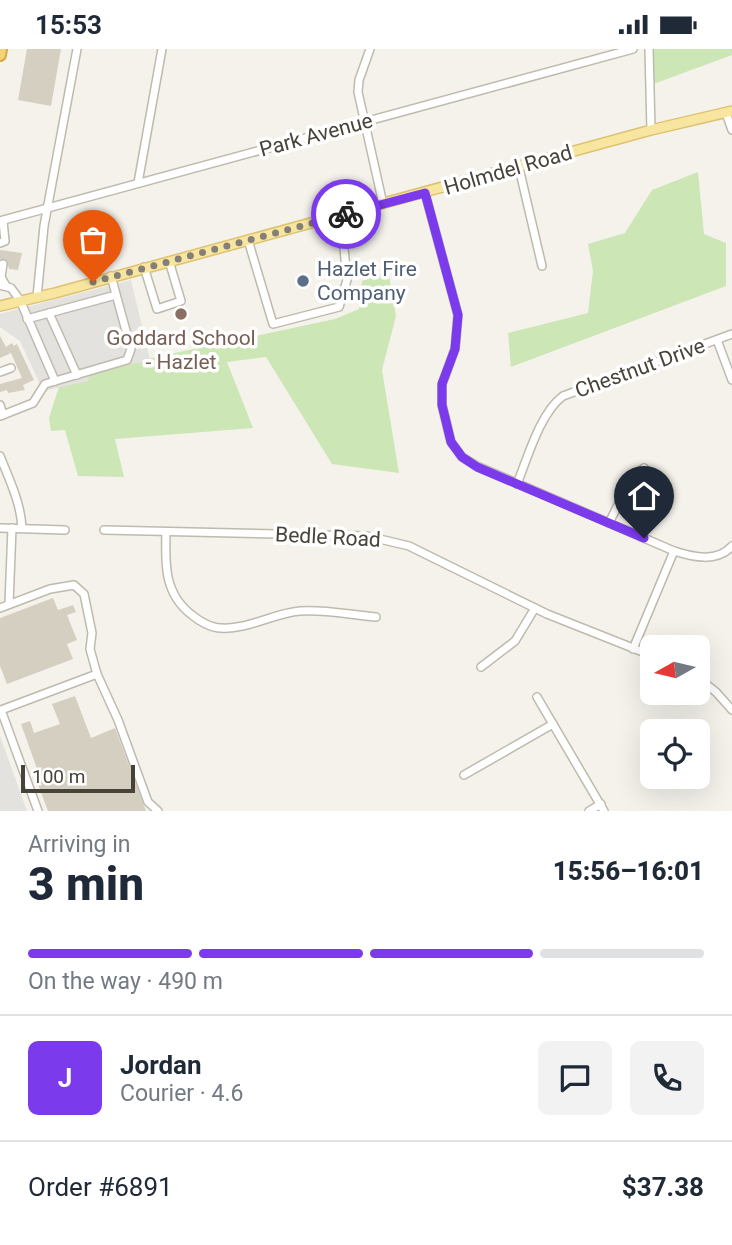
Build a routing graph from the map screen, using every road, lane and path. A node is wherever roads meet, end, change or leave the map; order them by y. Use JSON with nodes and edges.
{"nodes":[{"id":1,"x":1,"y":49,"type":"edge"},
{"id":2,"x":77,"y":49,"type":"edge"},
{"id":3,"x":162,"y":49,"type":"edge"},
{"id":4,"x":370,"y":49,"type":"edge"},
{"id":5,"x":633,"y":49,"type":"edge"},
{"id":6,"x":649,"y":49,"type":"edge"},
{"id":7,"x":0,"y":55,"type":"edge"},
{"id":8,"x":729,"y":112,"type":"edge"},
{"id":9,"x":364,"y":122,"type":"junction"},
{"id":10,"x":651,"y":130,"type":"junction"},
{"id":11,"x":732,"y":130,"type":"edge"},
{"id":12,"x":519,"y":168,"type":"junction"},
{"id":13,"x":138,"y":183,"type":"junction"},
{"id":14,"x":425,"y":193,"type":"junction"},
{"id":15,"x":383,"y":204,"type":"junction"},
{"id":16,"x":48,"y":208,"type":"junction"},
{"id":17,"x":333,"y":217,"type":"junction"},
{"id":18,"x":1,"y":221,"type":"edge"},
{"id":19,"x":248,"y":240,"type":"junction"},
{"id":20,"x":2,"y":242,"type":"edge"},
{"id":21,"x":6,"y":252,"type":"dead end"},
{"id":22,"x":169,"y":261,"type":"junction"},
{"id":23,"x":3,"y":264,"type":"dead end"},
{"id":24,"x":542,"y":266,"type":"dead end"},
{"id":25,"x":144,"y":267,"type":"junction"},
{"id":26,"x":111,"y":276,"type":"junction"},
{"id":27,"x":3,"y":286,"type":"edge"},
{"id":28,"x":116,"y":295,"type":"junction"},
{"id":29,"x":37,"y":297,"type":"junction"},
{"id":30,"x":20,"y":300,"type":"junction"},
{"id":31,"x":0,"y":306,"type":"edge"},
{"id":32,"x":49,"y":313,"type":"junction"},
{"id":33,"x":27,"y":319,"type":"junction"},
{"id":34,"x":732,"y":334,"type":"edge"},
{"id":35,"x":717,"y":340,"type":"junction"},
{"id":36,"x":10,"y":368,"type":"dead end"},
{"id":37,"x":0,"y":372,"type":"edge"},
{"id":38,"x":77,"y":375,"type":"junction"},
{"id":39,"x":732,"y":380,"type":"edge"},
{"id":40,"x":55,"y":381,"type":"junction"},
{"id":41,"x":0,"y":405,"type":"edge"},
{"id":42,"x":1,"y":416,"type":"edge"},
{"id":43,"x":0,"y":456,"type":"edge"},
{"id":44,"x":644,"y":468,"type":"dead end"},
{"id":45,"x":517,"y":484,"type":"junction"},
{"id":46,"x":609,"y":523,"type":"junction"},
{"id":47,"x":0,"y":528,"type":"edge"},
{"id":48,"x":12,"y":528,"type":"junction"},
{"id":49,"x":22,"y":529,"type":"junction"},
{"id":50,"x":65,"y":530,"type":"dead end"},
{"id":51,"x":104,"y":530,"type":"dead end"},
{"id":52,"x":166,"y":532,"type":"junction"},
{"id":53,"x":674,"y":551,"type":"junction"},
{"id":54,"x":730,"y":552,"type":"edge"},
{"id":55,"x":9,"y":604,"type":"junction"},
{"id":56,"x":0,"y":608,"type":"edge"},
{"id":57,"x":535,"y":608,"type":"junction"},
{"id":58,"x":376,"y":617,"type":"dead end"},
{"id":59,"x":633,"y":649,"type":"junction"},
{"id":60,"x":640,"y":651,"type":"edge"},
{"id":61,"x":481,"y":667,"type":"dead end"},
{"id":62,"x":97,"y":674,"type":"junction"},
{"id":63,"x":710,"y":687,"type":"edge"},
{"id":64,"x":537,"y":697,"type":"dead end"},
{"id":65,"x":732,"y":710,"type":"edge"},
{"id":66,"x":553,"y":724,"type":"junction"},
{"id":67,"x":464,"y":775,"type":"dead end"},
{"id":68,"x":603,"y":808,"type":"edge"},
{"id":69,"x":38,"y":811,"type":"edge"},
{"id":70,"x":158,"y":811,"type":"edge"},
{"id":71,"x":589,"y":811,"type":"edge"}],
"edges":[{"from":1,"to":7,"type":"highway"},
{"from":2,"to":16,"type":"street"},
{"from":3,"to":13,"type":"street"},
{"from":4,"to":9,"type":"street"},
{"from":5,"to":9,"type":"street","name":"Park Avenue"},
{"from":6,"to":10,"type":"street"},
{"from":8,"to":10,"type":"main road","name":"Holmdel Road"},
{"from":8,"to":11,"type":"street"},
{"from":9,"to":13,"type":"street","name":"Park Avenue"},
{"from":9,"to":15,"type":"street"},
{"from":10,"to":12,"type":"main road","name":"Holmdel Road"},
{"from":12,"to":14,"type":"main road","name":"Holmdel Road"},
{"from":12,"to":24,"type":"street"},
{"from":13,"to":16,"type":"street","name":"Park Avenue"},
{"from":14,"to":15,"type":"main road","name":"Holmdel Road"},
{"from":14,"to":45,"type":"street"},
{"from":15,"to":17,"type":"main road","name":"Holmdel Road"},
{"from":16,"to":18,"type":"street","name":"Park Avenue"},
{"from":16,"to":29,"type":"street"},
{"from":17,"to":19,"type":"main road","name":"Holmdel Road"},
{"from":17,"to":19,"type":"street"},
{"from":18,"to":20,"type":"street"},
{"from":19,"to":22,"type":"main road","name":"Holmdel Road"},
{"from":20,"to":21,"type":"street"},
{"from":22,"to":25,"type":"main road","name":"Holmdel Road"},
{"from":22,"to":25,"type":"street"},
{"from":23,"to":27,"type":"street"},
{"from":25,"to":26,"type":"main road","name":"Holmdel Road"},
{"from":26,"to":28,"type":"street"},
{"from":26,"to":29,"type":"main road","name":"Holmdel Road"},
{"from":27,"to":30,"type":"street"},
{"from":28,"to":32,"type":"street"},
{"from":28,"to":38,"type":"street"},
{"from":29,"to":30,"type":"main road","name":"Holmdel Road"},
{"from":30,"to":31,"type":"main road","name":"Holmdel Road"},
{"from":30,"to":33,"type":"street"},
{"from":32,"to":33,"type":"street"},
{"from":32,"to":38,"type":"street"},
{"from":33,"to":40,"type":"street"},
{"from":34,"to":35,"type":"street","name":"Chestnut Drive"},
{"from":35,"to":39,"type":"street"},
{"from":35,"to":45,"type":"street","name":"Chestnut Drive"},
{"from":36,"to":37,"type":"street"},
{"from":38,"to":40,"type":"street"},
{"from":40,"to":42,"type":"street"},
{"from":41,"to":42,"type":"street"},
{"from":43,"to":49,"type":"street"},
{"from":44,"to":46,"type":"street"},
{"from":45,"to":46,"type":"street"},
{"from":46,"to":53,"type":"street"},
{"from":47,"to":48,"type":"street"},
{"from":48,"to":49,"type":"street"},
{"from":48,"to":55,"type":"street"},
{"from":49,"to":50,"type":"street"},
{"from":51,"to":52,"type":"street","name":"Bedle Road"},
{"from":52,"to":57,"type":"street","name":"Bedle Road"},
{"from":52,"to":58,"type":"street"},
{"from":53,"to":54,"type":"street"},
{"from":53,"to":59,"type":"street"},
{"from":55,"to":56,"type":"street"},
{"from":55,"to":62,"type":"street"},
{"from":57,"to":59,"type":"street","name":"Bedle Road"},
{"from":57,"to":61,"type":"street"},
{"from":59,"to":60,"type":"street","name":"Bedle Road"},
{"from":62,"to":69,"type":"street"},
{"from":62,"to":70,"type":"street"},
{"from":63,"to":65,"type":"street"},
{"from":64,"to":66,"type":"street"},
{"from":66,"to":67,"type":"street"},
{"from":66,"to":68,"type":"street"},
{"from":68,"to":71,"type":"street"}]}
